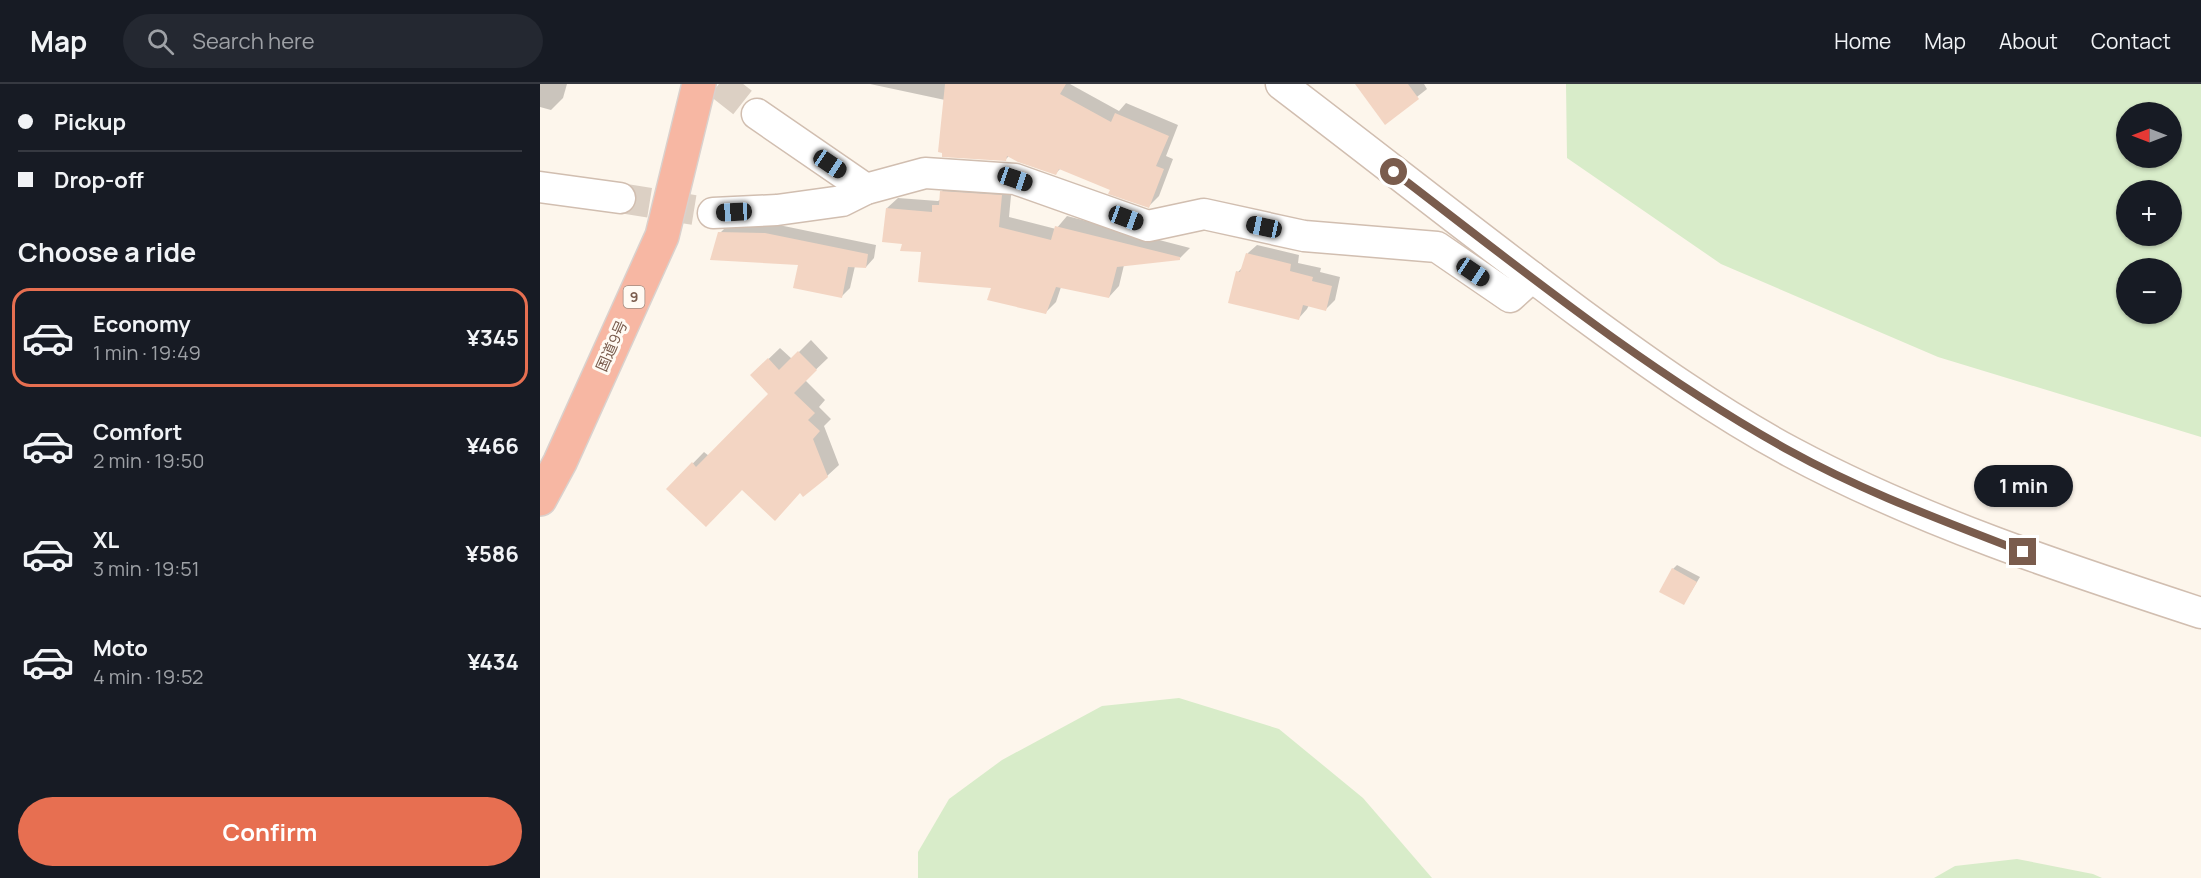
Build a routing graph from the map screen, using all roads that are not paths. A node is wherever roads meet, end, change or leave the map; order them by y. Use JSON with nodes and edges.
{"nodes":[{"id":1,"x":699,"y":84,"type":"edge"},
{"id":2,"x":1281,"y":84,"type":"edge"},
{"id":3,"x":757,"y":114,"type":"tunnel mouth"},
{"id":4,"x":540,"y":187,"type":"edge"},
{"id":5,"x":866,"y":189,"type":"junction"},
{"id":6,"x":620,"y":198,"type":"tunnel mouth"},
{"id":7,"x":713,"y":213,"type":"tunnel mouth"},
{"id":8,"x":1532,"y":277,"type":"junction"},
{"id":9,"x":540,"y":499,"type":"edge"},
{"id":10,"x":2201,"y":613,"type":"edge"}],
"edges":[{"from":1,"to":9,"type":"highway","name":"国道9号","number":"9"},
{"from":2,"to":8,"type":"street"},
{"from":3,"to":5,"type":"street"},
{"from":4,"to":6,"type":"street"},
{"from":5,"to":7,"type":"street"},
{"from":5,"to":8,"type":"street"},
{"from":8,"to":10,"type":"street"}]}
